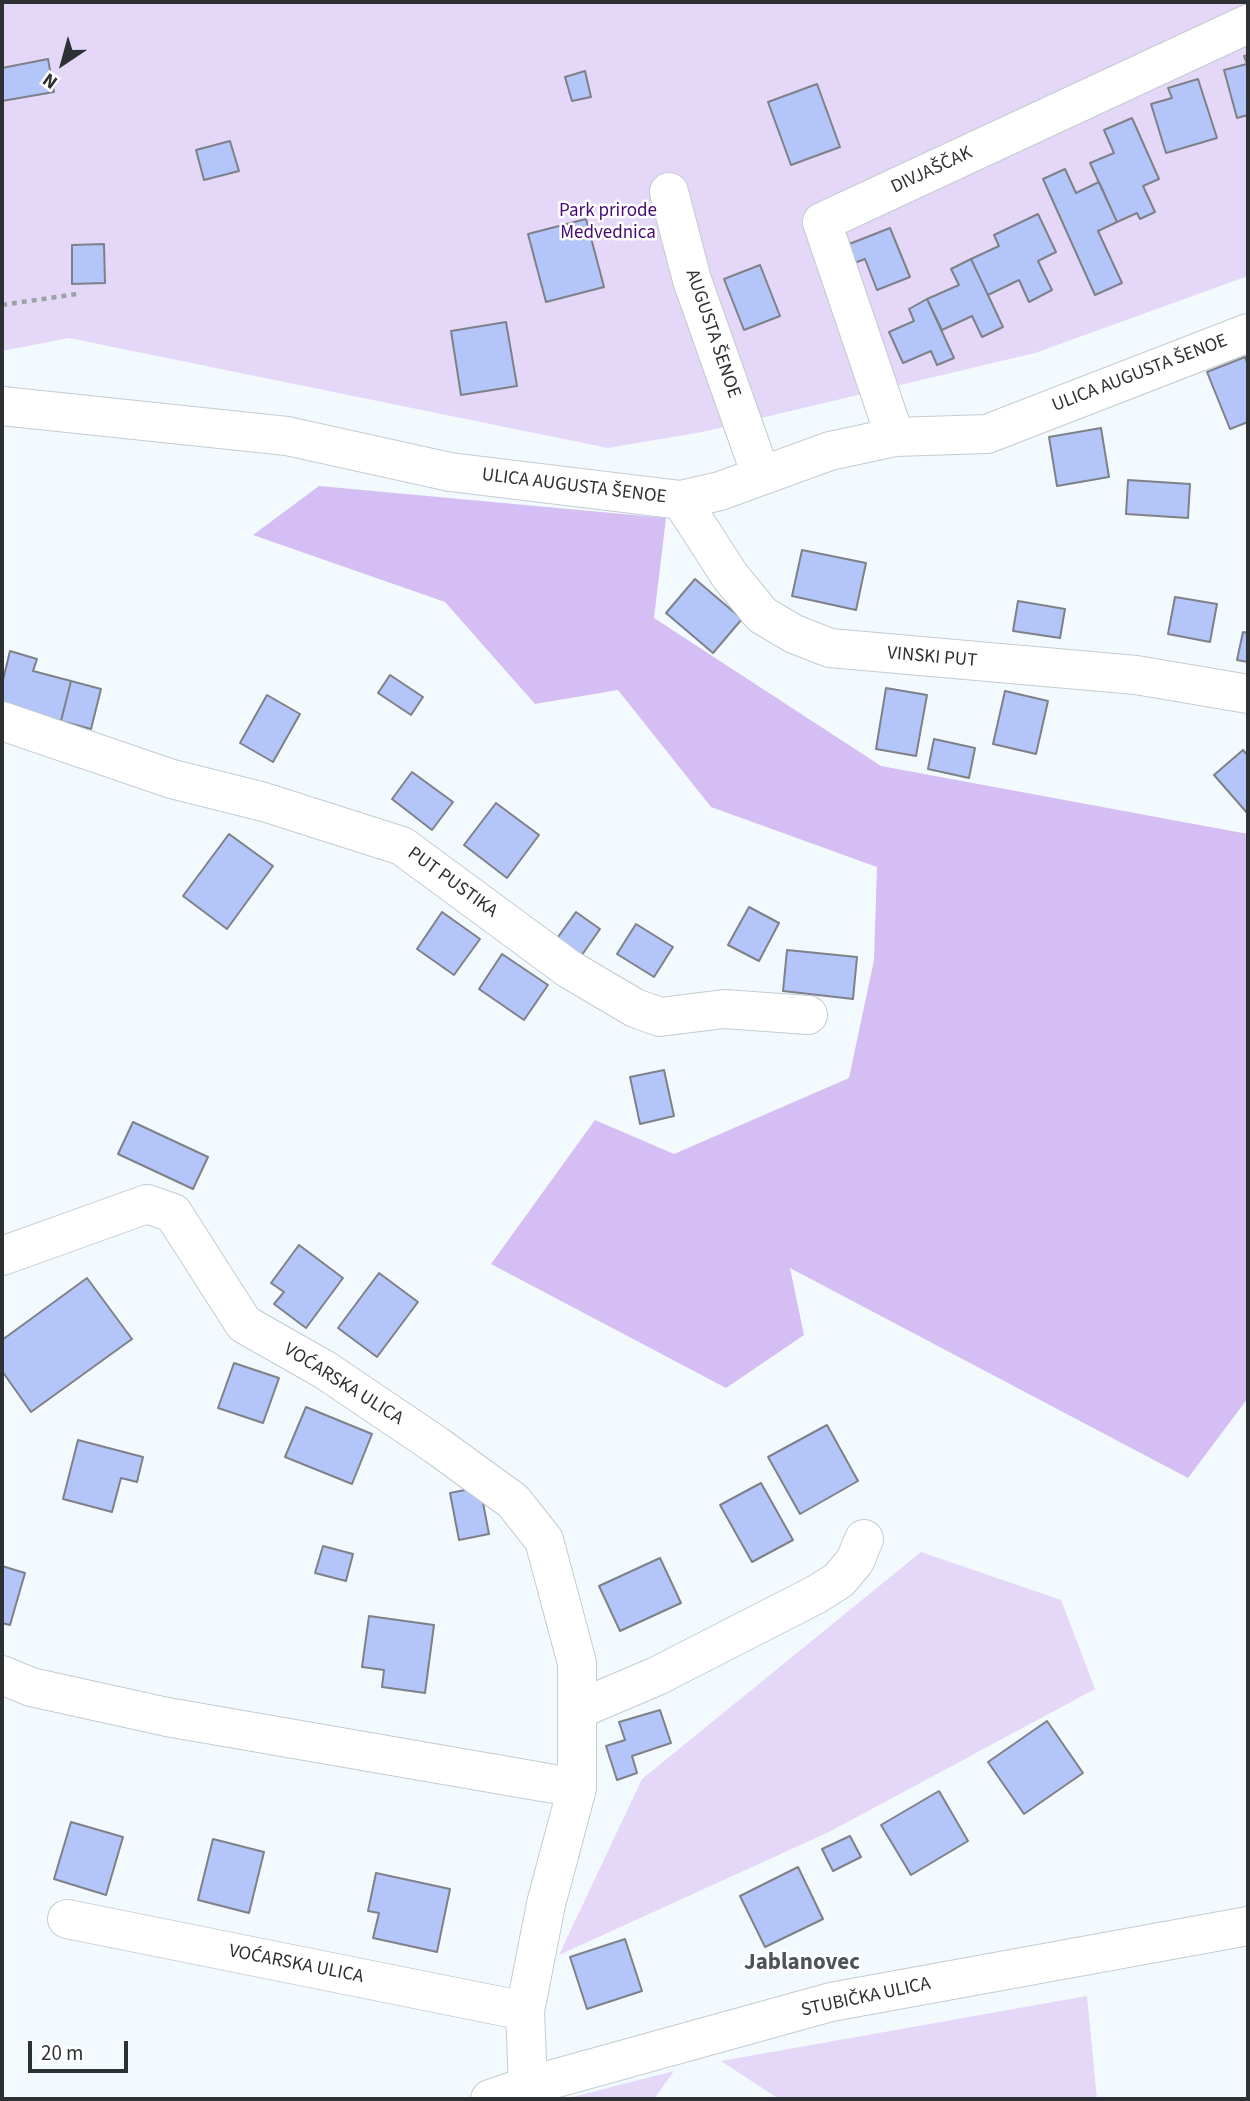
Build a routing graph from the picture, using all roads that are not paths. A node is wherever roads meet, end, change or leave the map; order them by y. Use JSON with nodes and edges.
{"nodes":[{"id":1,"x":1248,"y":24,"type":"edge"},
{"id":2,"x":669,"y":192,"type":"dead end"},
{"id":3,"x":1248,"y":332,"type":"edge"},
{"id":4,"x":2,"y":407,"type":"edge"},
{"id":5,"x":895,"y":437,"type":"junction"},
{"id":6,"x":761,"y":475,"type":"junction"},
{"id":7,"x":681,"y":500,"type":"junction"},
{"id":8,"x":1248,"y":694,"type":"edge"},
{"id":9,"x":2,"y":721,"type":"edge"},
{"id":10,"x":808,"y":1015,"type":"dead end"},
{"id":11,"x":2,"y":1256,"type":"edge"},
{"id":12,"x":864,"y":1539,"type":"dead end"},
{"id":13,"x":2,"y":1675,"type":"edge"},
{"id":14,"x":577,"y":1710,"type":"junction"},
{"id":15,"x":577,"y":1788,"type":"junction"},
{"id":16,"x":67,"y":1919,"type":"dead end"},
{"id":17,"x":1248,"y":1926,"type":"edge"},
{"id":18,"x":525,"y":2011,"type":"junction"},
{"id":19,"x":528,"y":2086,"type":"junction"},
{"id":20,"x":490,"y":2099,"type":"edge"}],
"edges":[{"from":1,"to":5,"type":"street","name":"DIVJAŠČAK"},
{"from":2,"to":6,"type":"street","name":"AUGUSTA ŠENOE"},
{"from":3,"to":5,"type":"street","name":"ULICA AUGUSTA ŠENOE"},
{"from":4,"to":7,"type":"street","name":"ULICA AUGUSTA ŠENOE"},
{"from":5,"to":6,"type":"street","name":"ULICA AUGUSTA ŠENOE"},
{"from":6,"to":7,"type":"street","name":"ULICA AUGUSTA ŠENOE"},
{"from":7,"to":8,"type":"street","name":"VINSKI PUT"},
{"from":9,"to":10,"type":"street","name":"PUT PUSTIKA"},
{"from":11,"to":14,"type":"street","name":"VOĆARSKA ULICA"},
{"from":12,"to":14,"type":"street"},
{"from":13,"to":15,"type":"street"},
{"from":14,"to":15,"type":"street","name":"VOĆARSKA ULICA"},
{"from":15,"to":18,"type":"street","name":"VOĆARSKA ULICA"},
{"from":16,"to":18,"type":"street","name":"VOĆARSKA ULICA"},
{"from":17,"to":19,"type":"street","name":"STUBIČKA ULICA"},
{"from":18,"to":19,"type":"street","name":"VOĆARSKA ULICA"},
{"from":19,"to":20,"type":"street","name":"STUBIČKA ULICA"}]}
